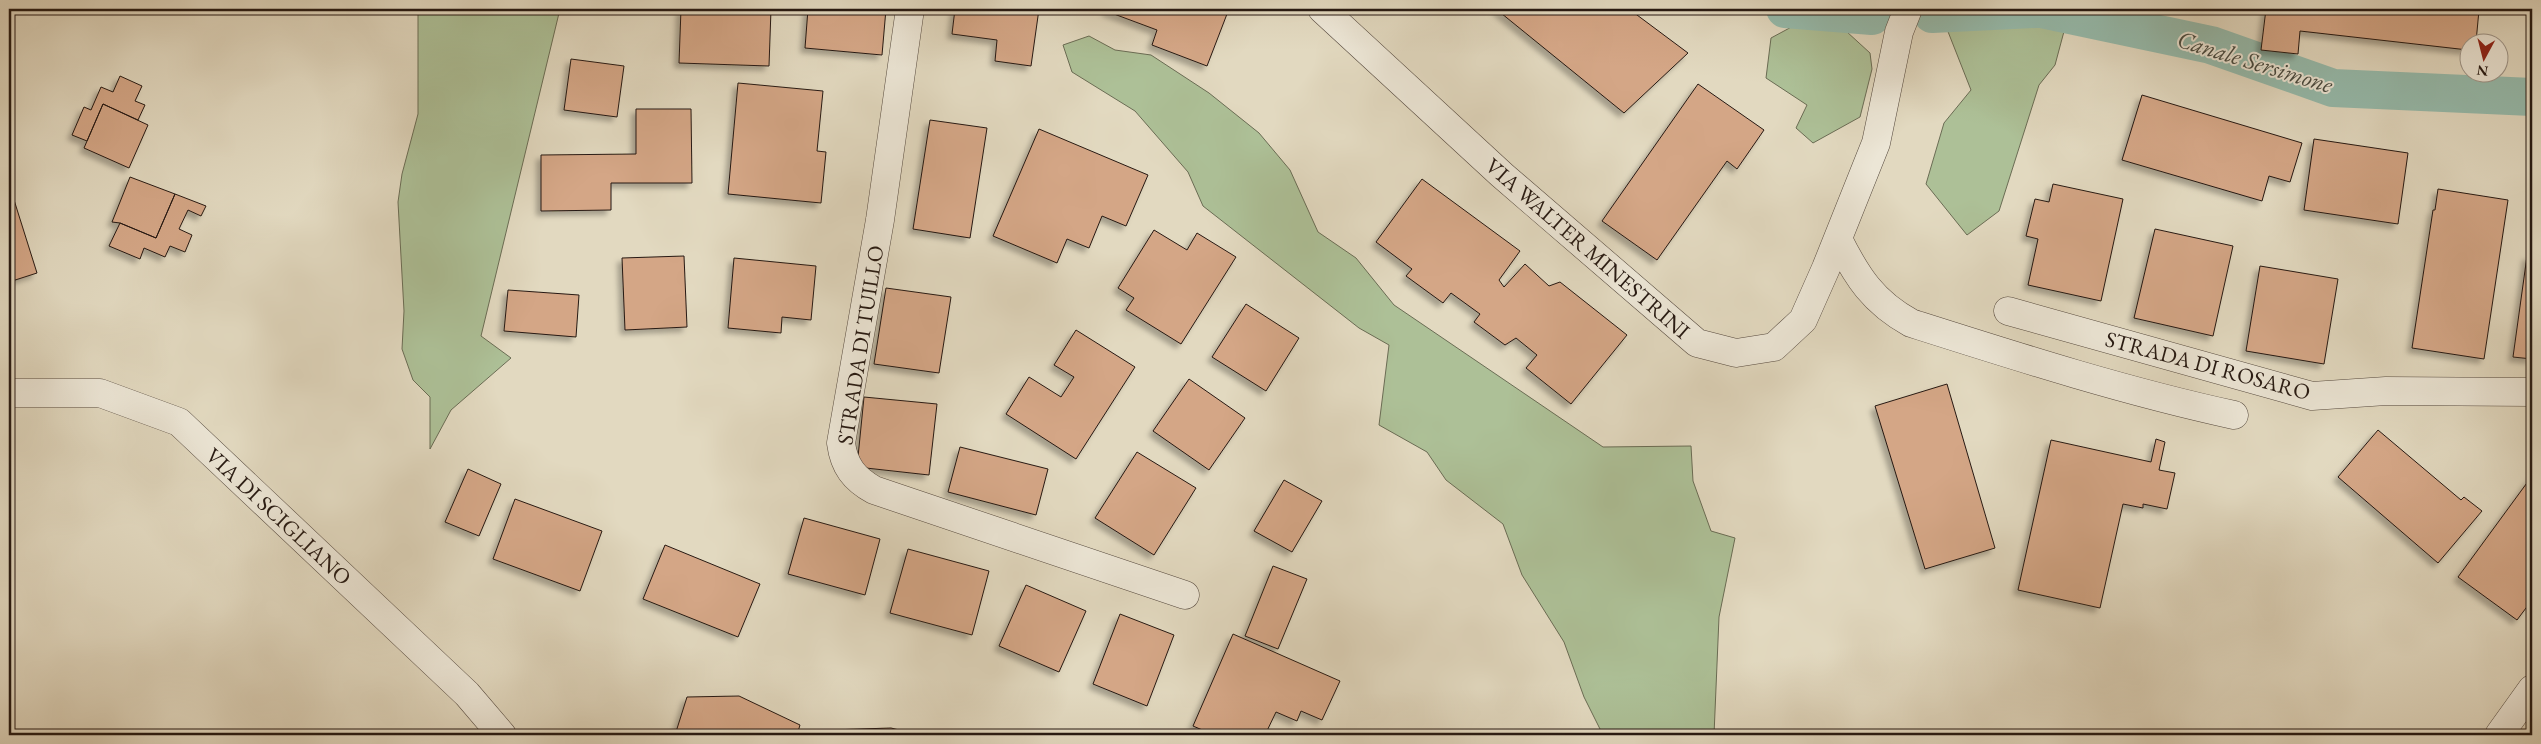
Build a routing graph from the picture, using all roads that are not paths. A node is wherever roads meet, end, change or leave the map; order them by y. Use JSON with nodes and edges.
{"nodes":[{"id":1,"x":910,"y":9,"type":"edge"},
{"id":2,"x":1322,"y":9,"type":"edge"},
{"id":3,"x":1902,"y":17,"type":"edge"},
{"id":4,"x":1838,"y":239,"type":"junction"},
{"id":5,"x":2008,"y":310,"type":"dead end"},
{"id":6,"x":9,"y":392,"type":"edge"},
{"id":7,"x":2532,"y":392,"type":"edge"},
{"id":8,"x":2234,"y":415,"type":"dead end"},
{"id":9,"x":1185,"y":595,"type":"dead end"},
{"id":10,"x":2532,"y":689,"type":"edge"},
{"id":11,"x":502,"y":735,"type":"edge"},
{"id":12,"x":2499,"y":735,"type":"edge"}],
"edges":[{"from":1,"to":9,"type":"street","name":"STRADA DI TUILLO"},
{"from":2,"to":4,"type":"street","name":"VIA WALTER MINESTRINI"},
{"from":3,"to":4,"type":"street","name":"VIA WALTER MINESTRINI"},
{"from":4,"to":8,"type":"street"},
{"from":5,"to":7,"type":"street","name":"STRADA DI ROSARO"},
{"from":6,"to":11,"type":"street","name":"VIA DI SCIGLIANO"},
{"from":10,"to":12,"type":"street"}]}
